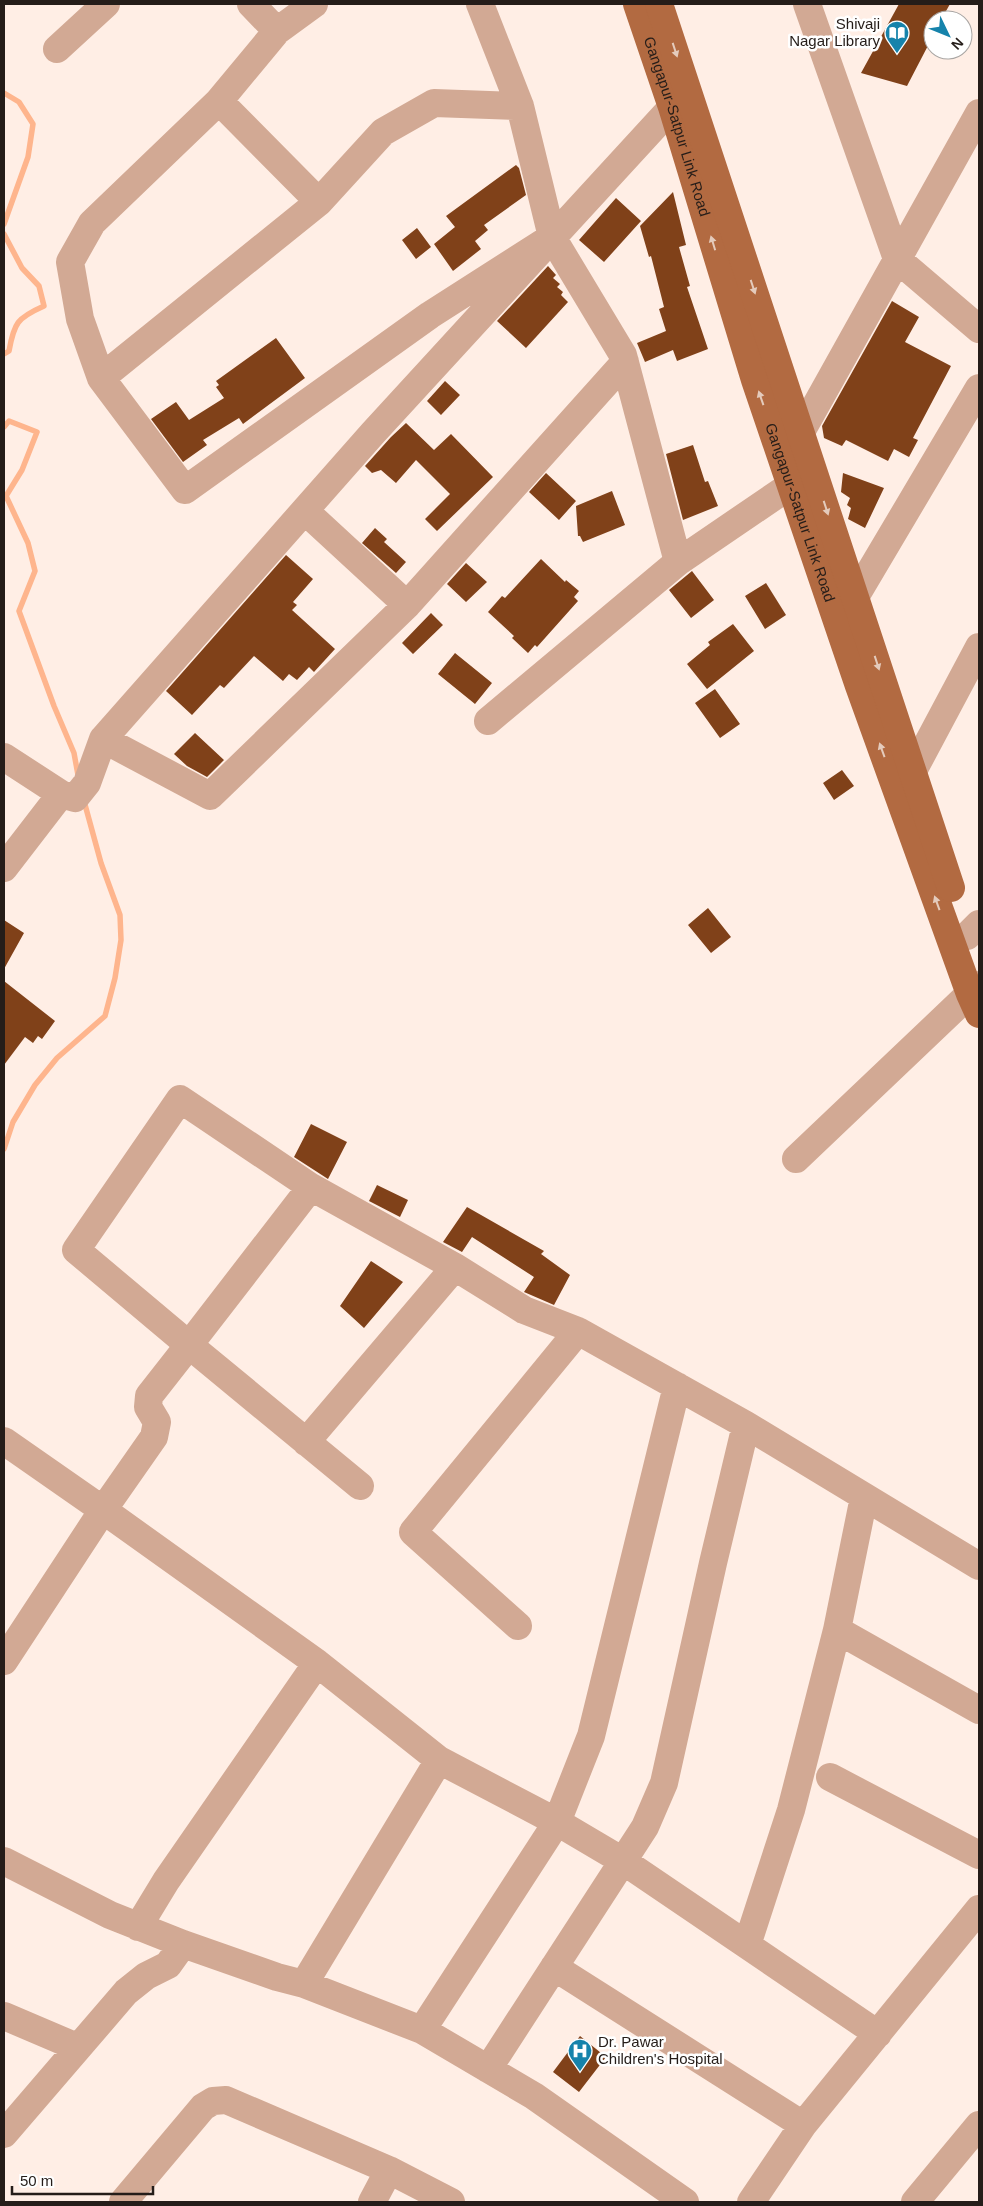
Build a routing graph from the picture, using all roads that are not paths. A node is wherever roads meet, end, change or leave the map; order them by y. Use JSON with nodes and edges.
{"nodes":[{"id":1,"x":106,"y":4,"type":"edge"},
{"id":2,"x":251,"y":4,"type":"edge"},
{"id":3,"x":314,"y":4,"type":"edge"},
{"id":4,"x":480,"y":4,"type":"edge"},
{"id":5,"x":636,"y":4,"type":"edge"},
{"id":6,"x":659,"y":4,"type":"edge"},
{"id":7,"x":807,"y":4,"type":"edge"},
{"id":8,"x":277,"y":31,"type":"junction"},
{"id":9,"x":57,"y":49,"type":"dead end"},
{"id":10,"x":680,"y":99,"type":"junction"},
{"id":11,"x":219,"y":101,"type":"junction"},
{"id":12,"x":520,"y":106,"type":"junction"},
{"id":13,"x":979,"y":113,"type":"edge"},
{"id":14,"x":319,"y":202,"type":"junction"},
{"id":15,"x":552,"y":237,"type":"junction"},
{"id":16,"x":897,"y":259,"type":"junction"},
{"id":17,"x":979,"y":329,"type":"edge"},
{"id":18,"x":625,"y":362,"type":"junction"},
{"id":19,"x":101,"y":378,"type":"junction"},
{"id":20,"x":979,"y":388,"type":"edge"},
{"id":21,"x":801,"y":432,"type":"junction"},
{"id":22,"x":803,"y":479,"type":"junction"},
{"id":23,"x":305,"y":511,"type":"junction"},
{"id":24,"x":678,"y":562,"type":"junction"},
{"id":25,"x":844,"y":602,"type":"junction"},
{"id":26,"x":407,"y":605,"type":"junction"},
{"id":27,"x":979,"y":647,"type":"edge"},
{"id":28,"x":488,"y":721,"type":"dead end"},
{"id":29,"x":103,"y":740,"type":"junction"},
{"id":30,"x":4,"y":758,"type":"edge"},
{"id":31,"x":913,"y":771,"type":"junction"},
{"id":32,"x":74,"y":791,"type":"junction"},
{"id":33,"x":4,"y":868,"type":"edge"},
{"id":34,"x":973,"y":930,"type":"edge"},
{"id":35,"x":977,"y":991,"type":"edge"},
{"id":36,"x":796,"y":1159,"type":"dead end"},
{"id":37,"x":311,"y":1187,"type":"junction"},
{"id":38,"x":454,"y":1267,"type":"junction"},
{"id":39,"x":578,"y":1331,"type":"junction"},
{"id":40,"x":189,"y":1345,"type":"junction"},
{"id":41,"x":677,"y":1386,"type":"junction"},
{"id":42,"x":746,"y":1425,"type":"junction"},
{"id":43,"x":4,"y":1441,"type":"edge"},
{"id":44,"x":306,"y":1442,"type":"junction"},
{"id":45,"x":360,"y":1486,"type":"dead end"},
{"id":46,"x":864,"y":1497,"type":"junction"},
{"id":47,"x":103,"y":1510,"type":"junction"},
{"id":48,"x":979,"y":1566,"type":"edge"},
{"id":49,"x":518,"y":1626,"type":"dead end"},
{"id":50,"x":837,"y":1630,"type":"junction"},
{"id":51,"x":4,"y":1661,"type":"edge"},
{"id":52,"x":317,"y":1663,"type":"junction"},
{"id":53,"x":979,"y":1710,"type":"edge"},
{"id":54,"x":439,"y":1760,"type":"junction"},
{"id":55,"x":830,"y":1777,"type":"dead end"},
{"id":56,"x":557,"y":1822,"type":"junction"},
{"id":57,"x":979,"y":1855,"type":"edge"},
{"id":58,"x":4,"y":1861,"type":"edge"},
{"id":59,"x":623,"y":1861,"type":"junction"},
{"id":60,"x":979,"y":1909,"type":"edge"},
{"id":61,"x":138,"y":1927,"type":"junction"},
{"id":62,"x":183,"y":1944,"type":"junction"},
{"id":63,"x":747,"y":1945,"type":"junction"},
{"id":64,"x":554,"y":1967,"type":"junction"},
{"id":65,"x":304,"y":1984,"type":"junction"},
{"id":66,"x":4,"y":2016,"type":"edge"},
{"id":67,"x":422,"y":2030,"type":"junction"},
{"id":68,"x":878,"y":2034,"type":"junction"},
{"id":69,"x":77,"y":2047,"type":"junction"},
{"id":70,"x":488,"y":2069,"type":"junction"},
{"id":71,"x":803,"y":2125,"type":"junction"},
{"id":72,"x":979,"y":2125,"type":"edge"},
{"id":73,"x":4,"y":2134,"type":"edge"},
{"id":74,"x":388,"y":2170,"type":"junction"},
{"id":75,"x":123,"y":2202,"type":"edge"},
{"id":76,"x":372,"y":2202,"type":"edge"},
{"id":77,"x":451,"y":2202,"type":"edge"},
{"id":78,"x":685,"y":2202,"type":"edge"},
{"id":79,"x":751,"y":2202,"type":"edge"},
{"id":80,"x":915,"y":2202,"type":"edge"}],
"edges":[{"from":1,"to":9,"type":"street"},
{"from":2,"to":8,"type":"street"},
{"from":3,"to":8,"type":"street"},
{"from":4,"to":12,"type":"street"},
{"from":5,"to":10,"type":"main road","name":"Gangapur-Satpur Link Road"},
{"from":6,"to":10,"type":"main road","name":"Gangapur-Satpur Link Road","one_way":true},
{"from":7,"to":16,"type":"street"},
{"from":8,"to":11,"type":"street"},
{"from":10,"to":15,"type":"street"},
{"from":10,"to":21,"type":"main road","name":"Gangapur-Satpur Link Road","one_way":true},
{"from":22,"to":10,"type":"main road","name":"Gangapur-Satpur Link Road","one_way":true},
{"from":11,"to":14,"type":"street"},
{"from":11,"to":19,"type":"street"},
{"from":12,"to":14,"type":"street"},
{"from":12,"to":15,"type":"street"},
{"from":13,"to":16,"type":"street"},
{"from":14,"to":19,"type":"street"},
{"from":15,"to":18,"type":"street"},
{"from":15,"to":19,"type":"street"},
{"from":15,"to":23,"type":"street"},
{"from":16,"to":17,"type":"street"},
{"from":16,"to":21,"type":"street"},
{"from":18,"to":24,"type":"street"},
{"from":18,"to":26,"type":"street"},
{"from":20,"to":25,"type":"street"},
{"from":21,"to":22,"type":"main road","name":"Gangapur-Satpur Link Road"},
{"from":22,"to":24,"type":"street"},
{"from":22,"to":25,"type":"main road","name":"Gangapur-Satpur Link Road"},
{"from":23,"to":26,"type":"street"},
{"from":23,"to":29,"type":"street"},
{"from":24,"to":28,"type":"street"},
{"from":25,"to":31,"type":"main road","name":"Gangapur-Satpur Link Road","one_way":true},
{"from":35,"to":25,"type":"main road","name":"Gangapur-Satpur Link Road","one_way":true},
{"from":26,"to":29,"type":"street"},
{"from":27,"to":31,"type":"street"},
{"from":29,"to":32,"type":"street"},
{"from":30,"to":32,"type":"street"},
{"from":31,"to":34,"type":"main road","name":"Gangapur-Satpur Link Road"},
{"from":32,"to":33,"type":"street"},
{"from":34,"to":35,"type":"main road","name":"Gangapur-Satpur Link Road"},
{"from":35,"to":36,"type":"street"},
{"from":37,"to":38,"type":"street"},
{"from":37,"to":40,"type":"street"},
{"from":37,"to":40,"type":"street"},
{"from":38,"to":39,"type":"street"},
{"from":38,"to":44,"type":"street"},
{"from":39,"to":41,"type":"street"},
{"from":39,"to":49,"type":"street"},
{"from":40,"to":44,"type":"street"},
{"from":40,"to":47,"type":"street"},
{"from":41,"to":42,"type":"street"},
{"from":41,"to":56,"type":"street"},
{"from":42,"to":46,"type":"street"},
{"from":42,"to":59,"type":"street"},
{"from":43,"to":47,"type":"street"},
{"from":44,"to":45,"type":"street"},
{"from":46,"to":48,"type":"street"},
{"from":46,"to":50,"type":"street"},
{"from":47,"to":51,"type":"street"},
{"from":47,"to":52,"type":"street"},
{"from":50,"to":53,"type":"street"},
{"from":50,"to":63,"type":"street"},
{"from":52,"to":54,"type":"street"},
{"from":52,"to":61,"type":"street"},
{"from":54,"to":56,"type":"street"},
{"from":54,"to":65,"type":"street"},
{"from":55,"to":57,"type":"street"},
{"from":56,"to":59,"type":"street"},
{"from":56,"to":67,"type":"street"},
{"from":58,"to":61,"type":"street"},
{"from":59,"to":63,"type":"street"},
{"from":59,"to":64,"type":"street"},
{"from":60,"to":68,"type":"street"},
{"from":61,"to":62,"type":"street"},
{"from":62,"to":65,"type":"street"},
{"from":62,"to":69,"type":"street"},
{"from":63,"to":68,"type":"street"},
{"from":64,"to":70,"type":"street"},
{"from":64,"to":71,"type":"street"},
{"from":65,"to":67,"type":"street"},
{"from":66,"to":69,"type":"street"},
{"from":67,"to":70,"type":"street"},
{"from":68,"to":71,"type":"street"},
{"from":69,"to":73,"type":"street"},
{"from":70,"to":78,"type":"street"},
{"from":71,"to":79,"type":"street"},
{"from":72,"to":80,"type":"street"},
{"from":74,"to":75,"type":"street"},
{"from":74,"to":76,"type":"street"},
{"from":74,"to":77,"type":"street"}]}
